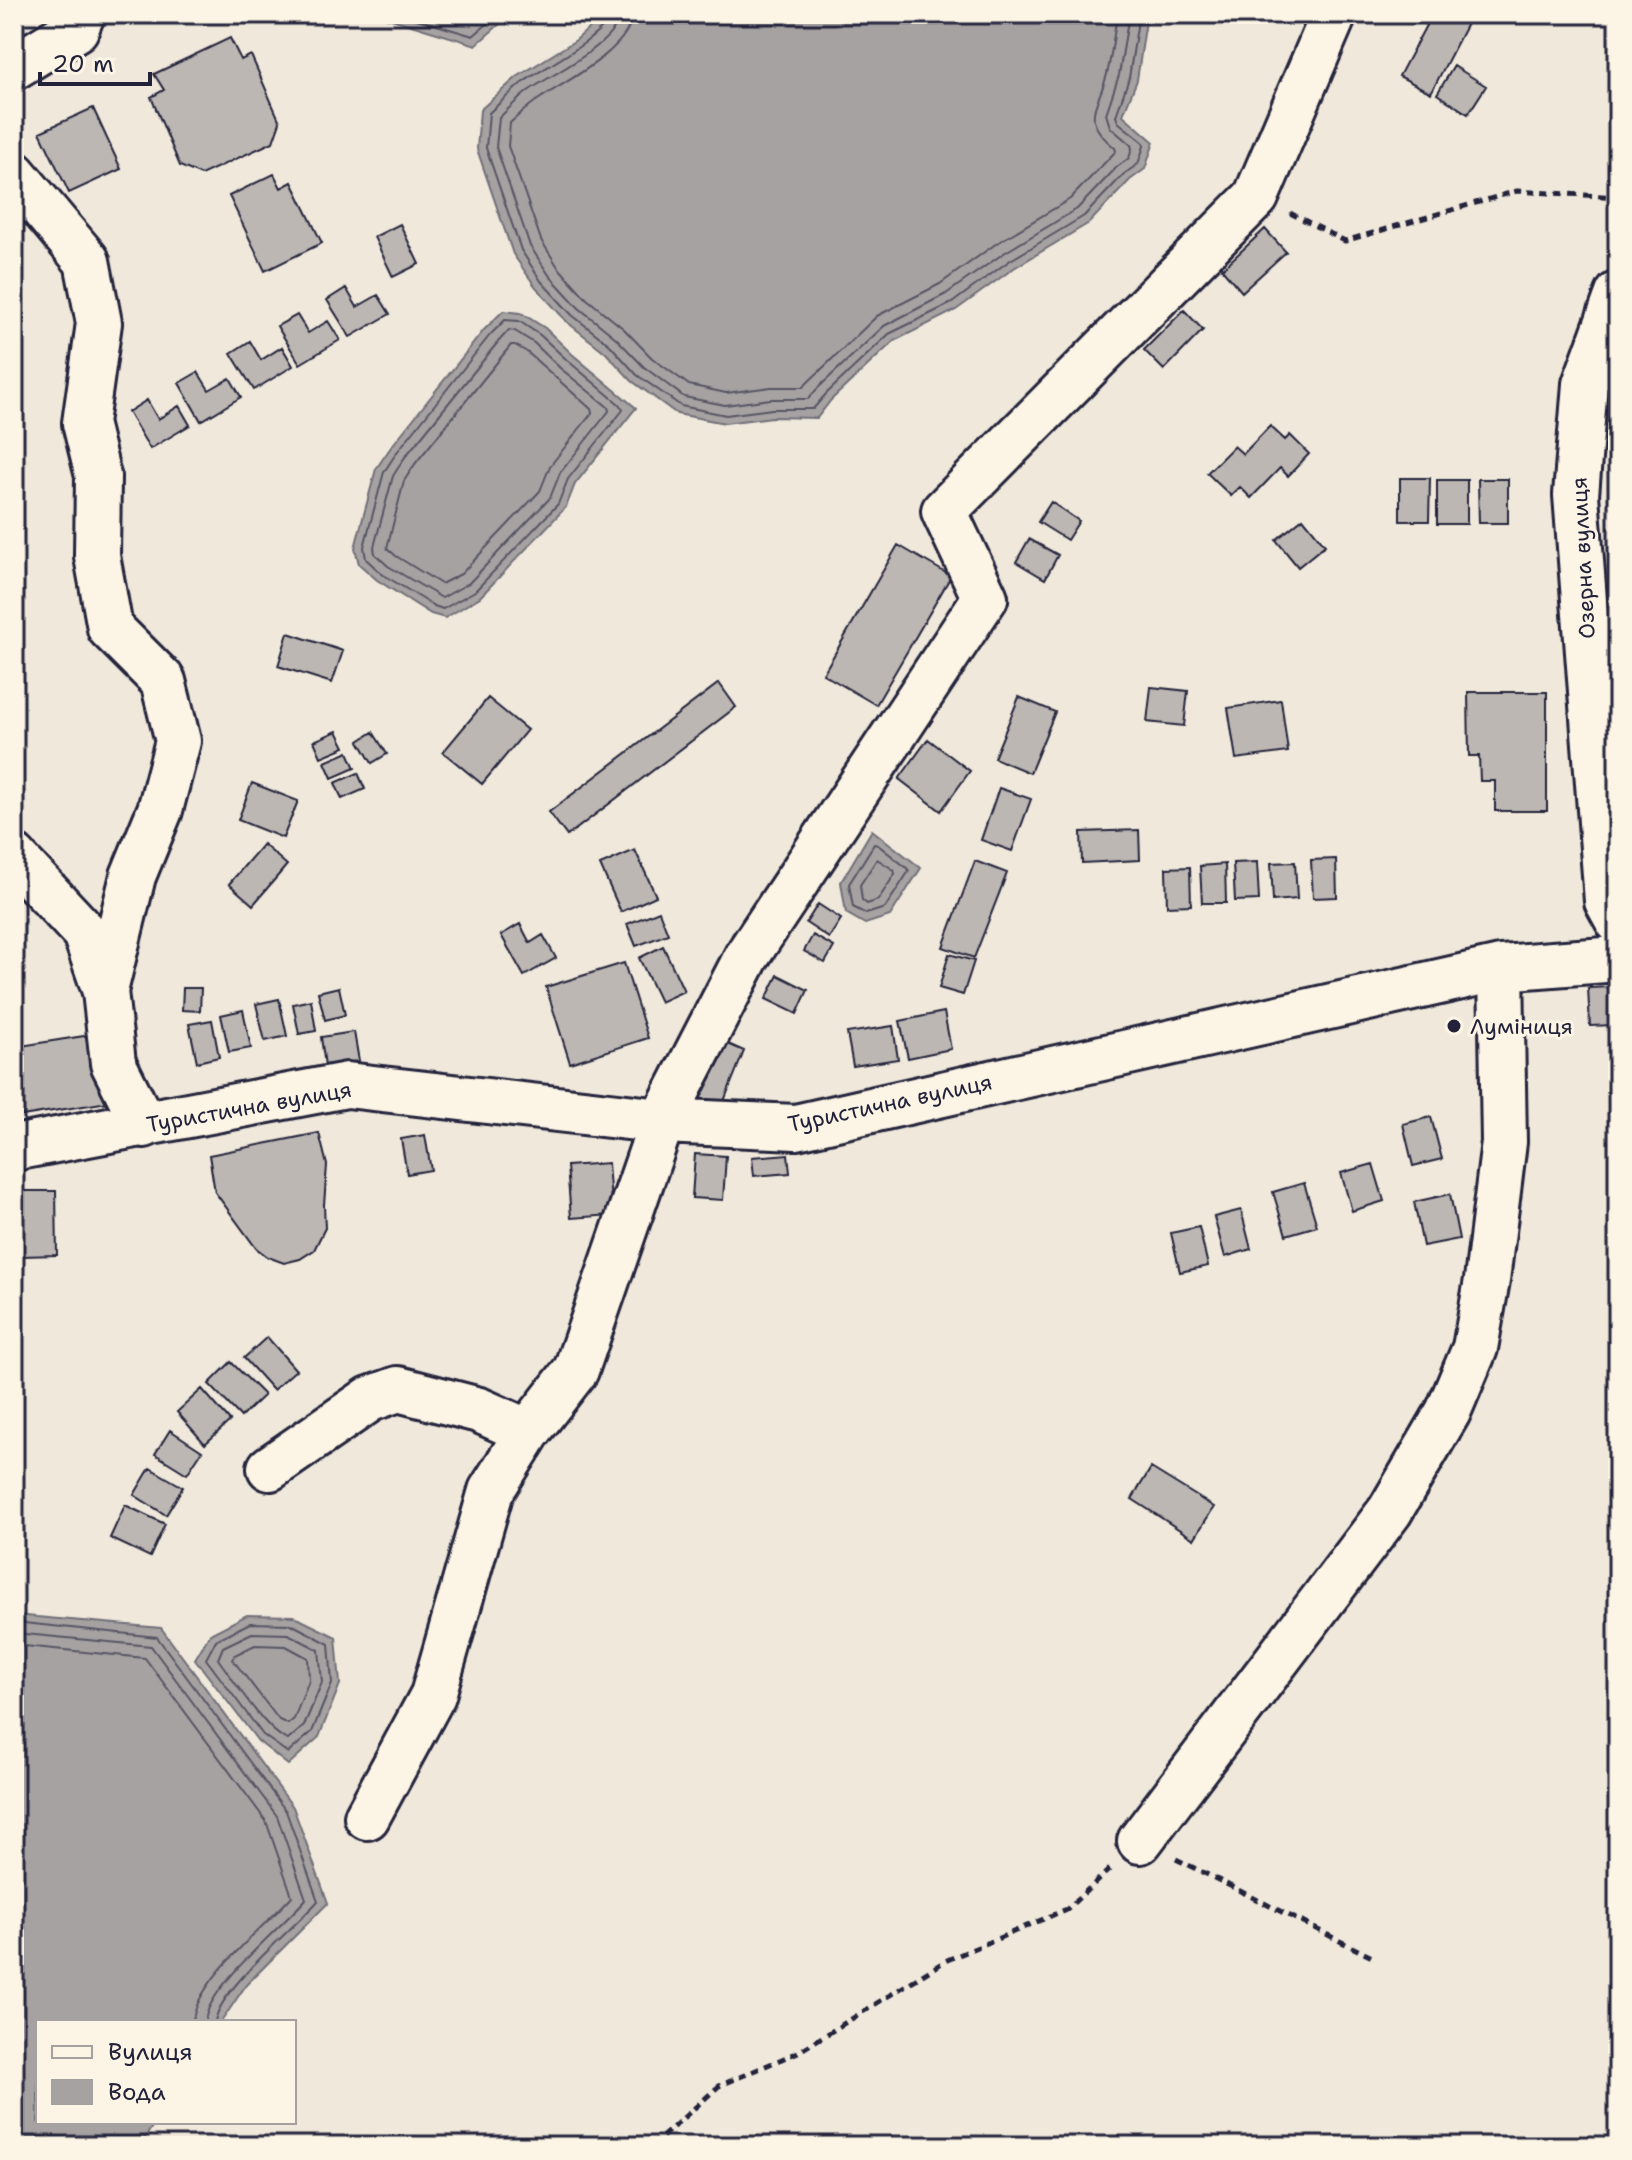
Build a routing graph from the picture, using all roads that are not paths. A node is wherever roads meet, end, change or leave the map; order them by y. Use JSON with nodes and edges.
{"nodes":[{"id":1,"x":82,"y":14,"type":"edge"},
{"id":2,"x":1334,"y":14,"type":"edge"},
{"id":3,"x":14,"y":67,"type":"edge"},
{"id":4,"x":14,"y":174,"type":"edge"},
{"id":5,"x":1618,"y":294,"type":"edge"},
{"id":6,"x":14,"y":857,"type":"edge"},
{"id":7,"x":1618,"y":921,"type":"edge"},
{"id":8,"x":1618,"y":959,"type":"edge"},
{"id":9,"x":1501,"y":968,"type":"junction"},
{"id":10,"x":105,"y":991,"type":"junction"},
{"id":11,"x":662,"y":1121,"type":"junction"},
{"id":12,"x":144,"y":1125,"type":"junction"},
{"id":13,"x":14,"y":1148,"type":"edge"},
{"id":14,"x":528,"y":1432,"type":"junction"},
{"id":15,"x":270,"y":1468,"type":"dead end"},
{"id":16,"x":367,"y":1817,"type":"dead end"},
{"id":17,"x":1140,"y":1841,"type":"road end"}],
"edges":[{"from":1,"to":3,"type":"street"},
{"from":2,"to":11,"type":"street"},
{"from":4,"to":10,"type":"street"},
{"from":5,"to":7,"type":"street","name":"Озерна вулиця"},
{"from":6,"to":10,"type":"street"},
{"from":8,"to":9,"type":"street","name":"Туристична вулиця"},
{"from":9,"to":11,"type":"street","name":"Туристична вулиця"},
{"from":9,"to":17,"type":"street"},
{"from":10,"to":12,"type":"street"},
{"from":11,"to":12,"type":"street","name":"Туристична вулиця"},
{"from":11,"to":14,"type":"street"},
{"from":12,"to":13,"type":"street","name":"Туристична вулиця"},
{"from":14,"to":15,"type":"street"},
{"from":14,"to":16,"type":"street"}]}
